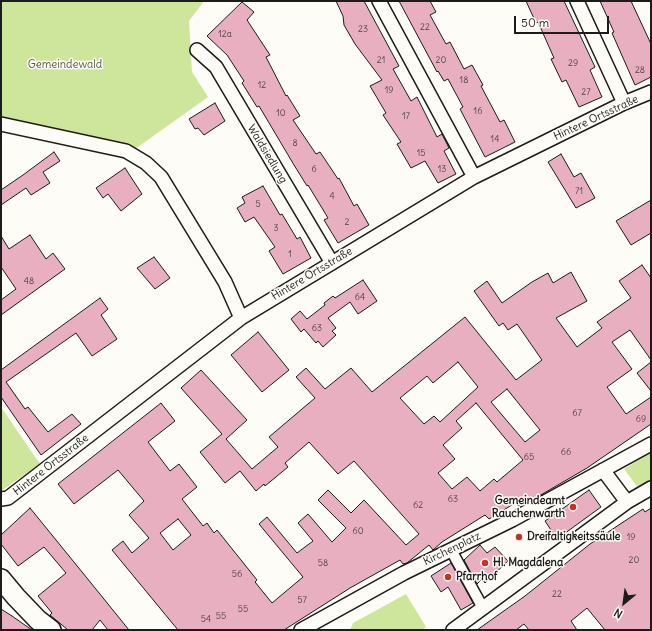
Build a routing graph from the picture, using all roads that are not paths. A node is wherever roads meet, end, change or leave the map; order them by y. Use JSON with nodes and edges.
{"nodes":[{"id":1,"x":379,"y":1,"type":"edge"},
{"id":2,"x":577,"y":1,"type":"edge"},
{"id":3,"x":197,"y":50,"type":"dead end"},
{"id":4,"x":651,"y":92,"type":"edge"},
{"id":5,"x":624,"y":103,"type":"junction"},
{"id":6,"x":1,"y":124,"type":"edge"},
{"id":7,"x":474,"y":177,"type":"junction"},
{"id":8,"x":332,"y":263,"type":"junction"},
{"id":9,"x":241,"y":318,"type":"junction"},
{"id":10,"x":651,"y":444,"type":"edge"},
{"id":11,"x":603,"y":470,"type":"junction"},
{"id":12,"x":651,"y":488,"type":"edge"},
{"id":13,"x":1,"y":499,"type":"edge"},
{"id":14,"x":627,"y":502,"type":"junction"},
{"id":15,"x":451,"y":550,"type":"junction"},
{"id":16,"x":1,"y":579,"type":"edge"},
{"id":17,"x":483,"y":608,"type":"junction"},
{"id":18,"x":51,"y":630,"type":"edge"},
{"id":19,"x":302,"y":630,"type":"edge"},
{"id":20,"x":453,"y":630,"type":"edge"}],
"edges":[{"from":1,"to":7,"type":"street"},
{"from":2,"to":5,"type":"street"},
{"from":3,"to":8,"type":"street","name":"Waldsiedlung"},
{"from":4,"to":5,"type":"street","name":"Hintere Ortsstraße"},
{"from":5,"to":7,"type":"street","name":"Hintere Ortsstraße"},
{"from":6,"to":9,"type":"street"},
{"from":7,"to":8,"type":"street","name":"Hintere Ortsstraße"},
{"from":8,"to":9,"type":"street","name":"Hintere Ortsstraße"},
{"from":9,"to":13,"type":"street","name":"Hintere Ortsstraße"},
{"from":10,"to":11,"type":"street","name":"Kirchenplatz"},
{"from":11,"to":14,"type":"street"},
{"from":11,"to":15,"type":"street","name":"Kirchenplatz"},
{"from":12,"to":14,"type":"street"},
{"from":14,"to":17,"type":"street"},
{"from":15,"to":17,"type":"street"},
{"from":15,"to":19,"type":"street","name":"Kirchenplatz"},
{"from":16,"to":18,"type":"main road"},
{"from":17,"to":20,"type":"street"}]}
